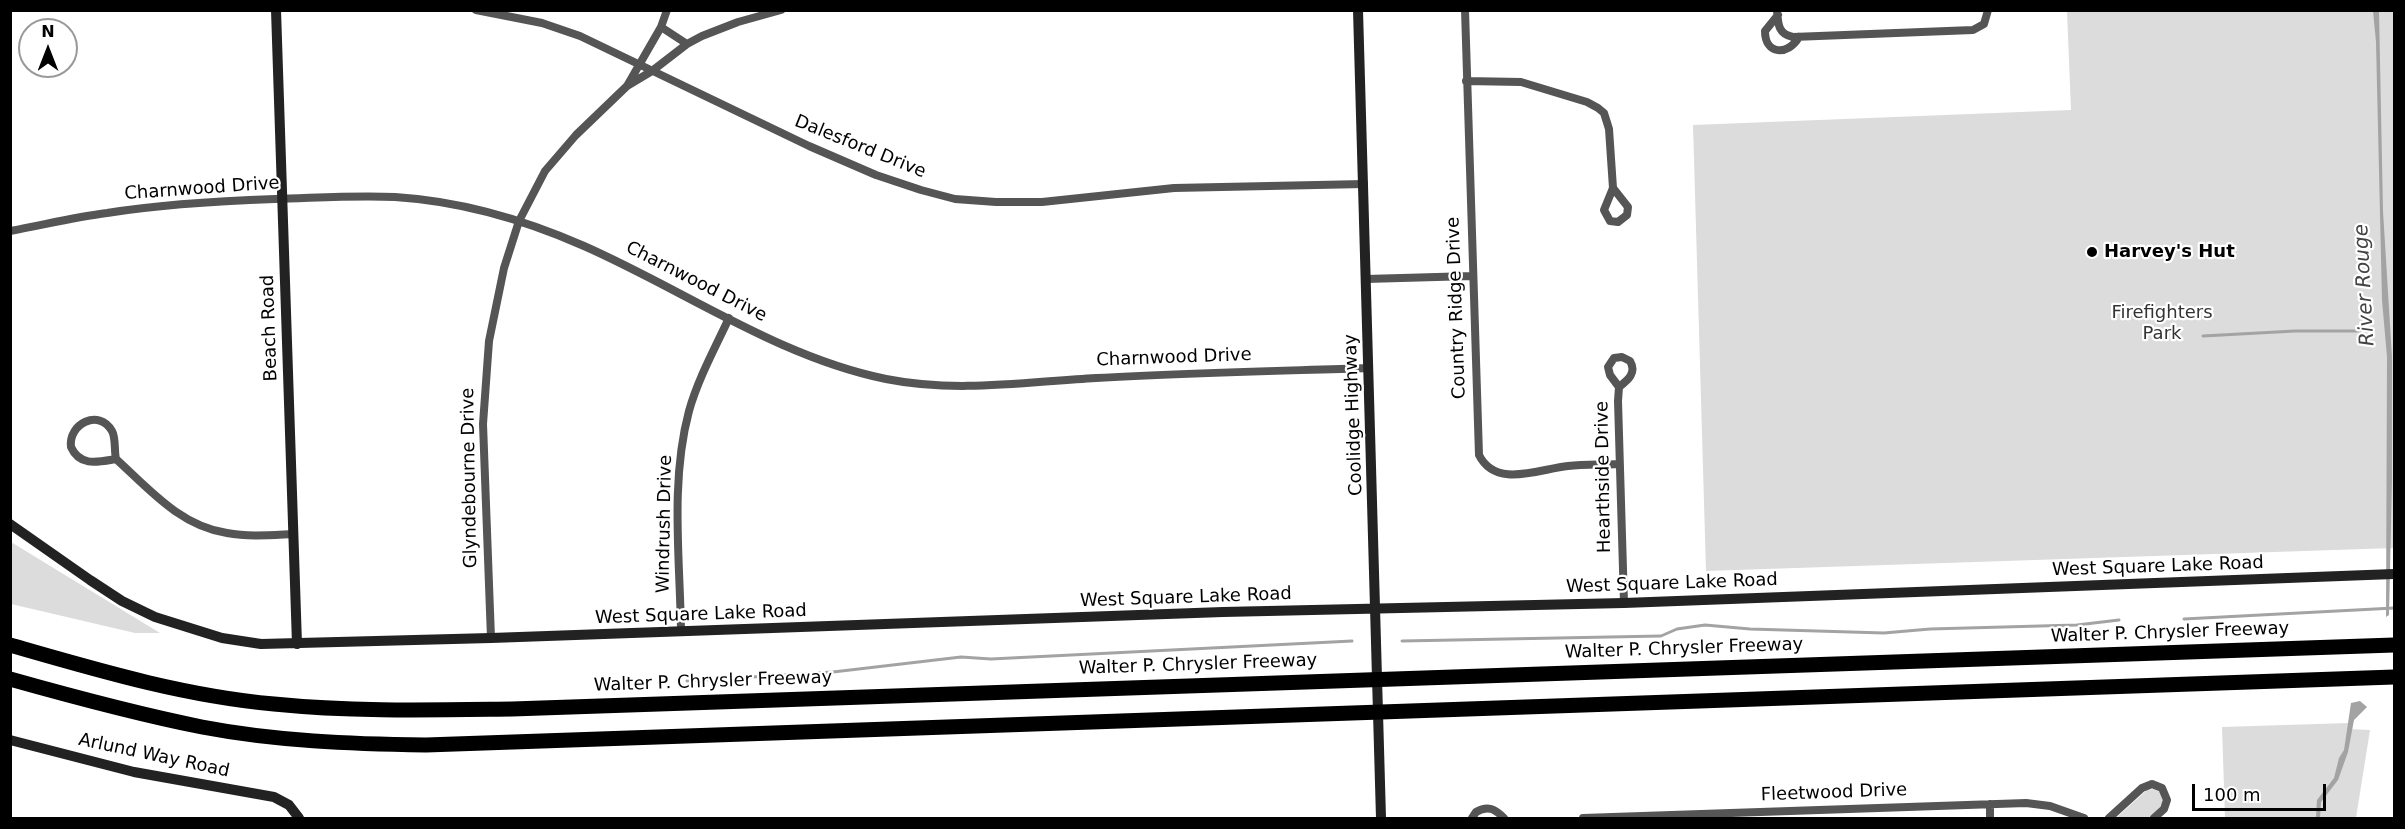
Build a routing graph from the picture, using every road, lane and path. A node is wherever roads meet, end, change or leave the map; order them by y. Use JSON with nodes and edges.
{"nodes":[{"id":1,"x":283,"y":10,"type":"edge"},
{"id":2,"x":476,"y":10,"type":"edge"},
{"id":3,"x":667,"y":10,"type":"edge"},
{"id":4,"x":781,"y":10,"type":"edge"},
{"id":5,"x":1358,"y":10,"type":"edge"},
{"id":6,"x":1465,"y":10,"type":"edge"},
{"id":7,"x":1988,"y":10,"type":"edge"},
{"id":8,"x":276,"y":11,"type":"edge"},
{"id":9,"x":1777,"y":13,"type":"edge"},
{"id":10,"x":661,"y":27,"type":"junction"},
{"id":11,"x":1799,"y":37,"type":"junction"},
{"id":12,"x":687,"y":44,"type":"junction"},
{"id":13,"x":637,"y":65,"type":"junction"},
{"id":14,"x":652,"y":71,"type":"junction"},
{"id":15,"x":1466,"y":81,"type":"junction"},
{"id":16,"x":627,"y":86,"type":"junction"},
{"id":17,"x":1364,"y":184,"type":"junction"},
{"id":18,"x":1613,"y":188,"type":"dead end"},
{"id":19,"x":283,"y":199,"type":"junction"},
{"id":20,"x":519,"y":221,"type":"junction"},
{"id":21,"x":10,"y":231,"type":"edge"},
{"id":22,"x":1472,"y":276,"type":"junction"},
{"id":23,"x":1366,"y":279,"type":"junction"},
{"id":24,"x":729,"y":318,"type":"junction"},
{"id":25,"x":1370,"y":368,"type":"junction"},
{"id":26,"x":1619,"y":387,"type":"dead end"},
{"id":27,"x":116,"y":459,"type":"junction"},
{"id":28,"x":1619,"y":464,"type":"junction"},
{"id":29,"x":10,"y":524,"type":"edge"},
{"id":30,"x":293,"y":534,"type":"junction"},
{"id":31,"x":2394,"y":574,"type":"edge"},
{"id":32,"x":1624,"y":603,"type":"junction"},
{"id":33,"x":1376,"y":608,"type":"junction"},
{"id":34,"x":681,"y":632,"type":"junction"},
{"id":35,"x":491,"y":639,"type":"junction"},
{"id":36,"x":297,"y":644,"type":"junction"},
{"id":37,"x":10,"y":645,"type":"edge"},
{"id":38,"x":2394,"y":645,"type":"edge"},
{"id":39,"x":2394,"y":677,"type":"edge"},
{"id":40,"x":10,"y":679,"type":"edge"},
{"id":41,"x":10,"y":740,"type":"edge"},
{"id":42,"x":1990,"y":804,"type":"junction"},
{"id":43,"x":299,"y":819,"type":"edge"},
{"id":44,"x":1381,"y":819,"type":"edge"},
{"id":45,"x":1472,"y":819,"type":"edge"},
{"id":46,"x":1504,"y":819,"type":"edge"},
{"id":47,"x":1583,"y":819,"type":"edge"},
{"id":48,"x":1990,"y":819,"type":"edge"},
{"id":49,"x":2084,"y":819,"type":"edge"},
{"id":50,"x":2109,"y":819,"type":"edge"},
{"id":51,"x":2154,"y":819,"type":"edge"}],
"edges":[{"from":1,"to":8,"type":"street"},
{"from":2,"to":13,"type":"street","name":"Dalesford Drive"},
{"from":3,"to":10,"type":"street","name":"Glyndebourne Drive"},
{"from":4,"to":12,"type":"street"},
{"from":5,"to":17,"type":"main road","name":"Coolidge Highway"},
{"from":6,"to":15,"type":"street","name":"Country Ridge Drive"},
{"from":7,"to":11,"type":"street"},
{"from":8,"to":19,"type":"main road","name":"Beach Road"},
{"from":9,"to":11,"type":"street"},
{"from":9,"to":11,"type":"street"},
{"from":10,"to":12,"type":"street"},
{"from":10,"to":13,"type":"street","name":"Glyndebourne Drive"},
{"from":12,"to":14,"type":"street"},
{"from":13,"to":14,"type":"street","name":"Dalesford Drive"},
{"from":13,"to":16,"type":"street","name":"Glyndebourne Drive"},
{"from":14,"to":16,"type":"street"},
{"from":14,"to":17,"type":"street","name":"Dalesford Drive"},
{"from":15,"to":18,"type":"street"},
{"from":15,"to":22,"type":"street","name":"Country Ridge Drive"},
{"from":16,"to":20,"type":"street","name":"Glyndebourne Drive"},
{"from":17,"to":23,"type":"main road","name":"Coolidge Highway"},
{"from":19,"to":20,"type":"street","name":"Charnwood Drive"},
{"from":19,"to":21,"type":"street","name":"Charnwood Drive"},
{"from":19,"to":30,"type":"main road","name":"Beach Road"},
{"from":20,"to":24,"type":"street","name":"Charnwood Drive"},
{"from":20,"to":35,"type":"street","name":"Glyndebourne Drive"},
{"from":22,"to":23,"type":"street"},
{"from":22,"to":28,"type":"street","name":"Country Ridge Drive"},
{"from":23,"to":25,"type":"main road","name":"Coolidge Highway"},
{"from":24,"to":25,"type":"street","name":"Charnwood Drive"},
{"from":24,"to":34,"type":"street","name":"Windrush Drive"},
{"from":25,"to":33,"type":"main road","name":"Coolidge Highway"},
{"from":26,"to":28,"type":"street","name":"Hearthside Drive"},
{"from":27,"to":27,"type":"street"},
{"from":27,"to":30,"type":"street"},
{"from":28,"to":32,"type":"street","name":"Hearthside Drive"},
{"from":29,"to":36,"type":"main road","name":"West Square Lake Road"},
{"from":30,"to":36,"type":"main road","name":"Beach Road"},
{"from":31,"to":32,"type":"main road","name":"West Square Lake Road"},
{"from":32,"to":33,"type":"main road","name":"West Square Lake Road"},
{"from":33,"to":34,"type":"main road","name":"West Square Lake Road"},
{"from":33,"to":44,"type":"main road","name":"Coolidge Highway"},
{"from":34,"to":35,"type":"main road","name":"West Square Lake Road"},
{"from":35,"to":36,"type":"main road","name":"West Square Lake Road"},
{"from":37,"to":38,"type":"highway","name":"Walter P. Chrysler Freeway"},
{"from":39,"to":40,"type":"highway"},
{"from":41,"to":43,"type":"main road","name":"Arlund Way Road"},
{"from":42,"to":47,"type":"street","name":"Fleetwood Drive"},
{"from":42,"to":48,"type":"street"},
{"from":42,"to":49,"type":"street","name":"Fleetwood Drive"},
{"from":45,"to":46,"type":"street"},
{"from":50,"to":51,"type":"street"}]}
